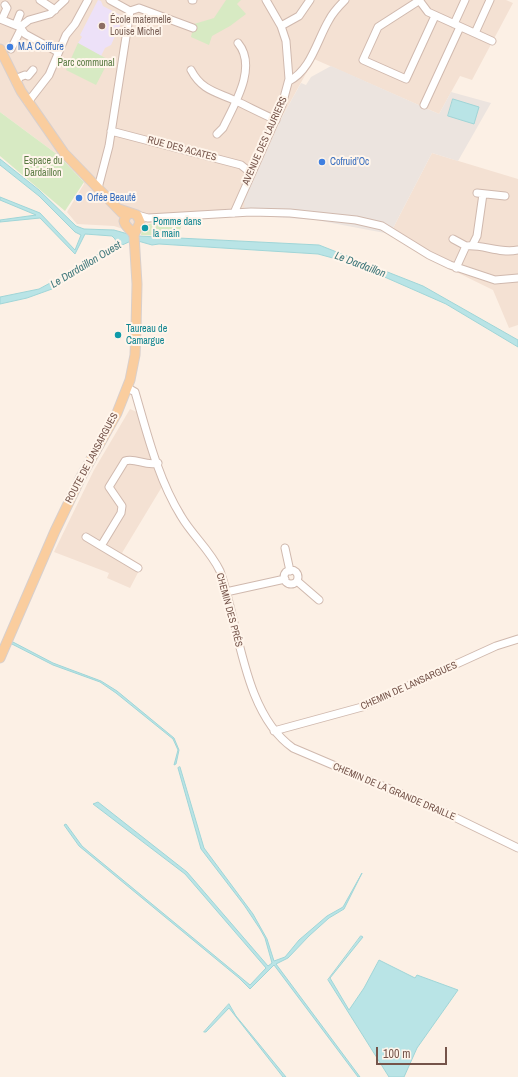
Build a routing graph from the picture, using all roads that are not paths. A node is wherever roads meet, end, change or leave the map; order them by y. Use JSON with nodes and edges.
{"nodes":[{"id":1,"x":40,"y":0,"type":"edge"},
{"id":2,"x":65,"y":0,"type":"edge"},
{"id":3,"x":88,"y":0,"type":"edge"},
{"id":4,"x":110,"y":0,"type":"edge"},
{"id":5,"x":266,"y":0,"type":"edge"},
{"id":6,"x":310,"y":0,"type":"edge"},
{"id":7,"x":345,"y":0,"type":"edge"},
{"id":8,"x":420,"y":0,"type":"edge"},
{"id":9,"x":465,"y":0,"type":"edge"},
{"id":10,"x":490,"y":0,"type":"edge"},
{"id":11,"x":5,"y":5,"type":"dead end"},
{"id":12,"x":55,"y":10,"type":"junction"},
{"id":13,"x":130,"y":11,"type":"junction"},
{"id":14,"x":20,"y":14,"type":"dead end"},
{"id":15,"x":435,"y":16,"type":"junction"},
{"id":16,"x":1,"y":19,"type":"edge"},
{"id":17,"x":457,"y":25,"type":"junction"},
{"id":18,"x":281,"y":26,"type":"junction"},
{"id":19,"x":19,"y":27,"type":"junction"},
{"id":20,"x":193,"y":28,"type":"dead end"},
{"id":21,"x":475,"y":33,"type":"junction"},
{"id":22,"x":492,"y":41,"type":"dead end"},
{"id":23,"x":238,"y":43,"type":"dead end"},
{"id":24,"x":11,"y":49,"type":"dead end"},
{"id":25,"x":0,"y":50,"type":"edge"},
{"id":26,"x":58,"y":52,"type":"junction"},
{"id":27,"x":33,"y":70,"type":"dead end"},
{"id":28,"x":191,"y":70,"type":"dead end"},
{"id":29,"x":289,"y":73,"type":"junction"},
{"id":30,"x":300,"y":74,"type":"junction"},
{"id":31,"x":16,"y":82,"type":"junction"},
{"id":32,"x":289,"y":82,"type":"junction"},
{"id":33,"x":236,"y":101,"type":"junction"},
{"id":34,"x":28,"y":102,"type":"junction"},
{"id":35,"x":424,"y":105,"type":"dead end"},
{"id":36,"x":276,"y":120,"type":"junction"},
{"id":37,"x":111,"y":131,"type":"junction"},
{"id":38,"x":217,"y":134,"type":"dead end"},
{"id":39,"x":251,"y":173,"type":"junction"},
{"id":40,"x":97,"y":183,"type":"junction"},
{"id":41,"x":505,"y":196,"type":"dead end"},
{"id":42,"x":234,"y":213,"type":"junction"},
{"id":43,"x":135,"y":222,"type":"junction"},
{"id":44,"x":453,"y":239,"type":"dead end"},
{"id":45,"x":473,"y":244,"type":"junction"},
{"id":46,"x":466,"y":246,"type":"junction"},
{"id":47,"x":518,"y":249,"type":"edge"},
{"id":48,"x":456,"y":268,"type":"junction"},
{"id":49,"x":518,"y":278,"type":"edge"},
{"id":50,"x":128,"y":388,"type":"junction"},
{"id":51,"x":158,"y":463,"type":"junction"},
{"id":52,"x":86,"y":537,"type":"dead end"},
{"id":53,"x":101,"y":546,"type":"junction"},
{"id":54,"x":284,"y":548,"type":"dead end"},
{"id":55,"x":138,"y":568,"type":"dead end"},
{"id":56,"x":290,"y":571,"type":"junction"},
{"id":57,"x":285,"y":579,"type":"junction"},
{"id":58,"x":296,"y":581,"type":"junction"},
{"id":59,"x":226,"y":592,"type":"junction"},
{"id":60,"x":319,"y":600,"type":"dead end"},
{"id":61,"x":518,"y":639,"type":"edge"},
{"id":62,"x":0,"y":658,"type":"edge"},
{"id":63,"x":274,"y":730,"type":"junction"},
{"id":64,"x":518,"y":848,"type":"edge"}],
"edges":[{"from":1,"to":12,"type":"street"},
{"from":2,"to":12,"type":"street"},
{"from":3,"to":26,"type":"street"},
{"from":4,"to":13,"type":"street"},
{"from":5,"to":18,"type":"street","name":"AVENUE DES LAURIERS"},
{"from":6,"to":18,"type":"street"},
{"from":7,"to":30,"type":"street"},
{"from":8,"to":15,"type":"street"},
{"from":8,"to":15,"type":"street"},
{"from":9,"to":17,"type":"street"},
{"from":10,"to":21,"type":"street"},
{"from":11,"to":16,"type":"street"},
{"from":12,"to":19,"type":"street"},
{"from":13,"to":20,"type":"street"},
{"from":13,"to":37,"type":"street"},
{"from":14,"to":19,"type":"street"},
{"from":15,"to":17,"type":"street"},
{"from":16,"to":19,"type":"street"},
{"from":17,"to":21,"type":"street"},
{"from":17,"to":35,"type":"street"},
{"from":18,"to":29,"type":"street","name":"AVENUE DES LAURIERS"},
{"from":19,"to":24,"type":"street"},
{"from":19,"to":26,"type":"street"},
{"from":21,"to":22,"type":"street"},
{"from":23,"to":33,"type":"street"},
{"from":25,"to":31,"type":"main road"},
{"from":26,"to":34,"type":"street"},
{"from":27,"to":31,"type":"street"},
{"from":28,"to":33,"type":"street"},
{"from":29,"to":30,"type":"street"},
{"from":29,"to":32,"type":"street","name":"AVENUE DES LAURIERS"},
{"from":30,"to":32,"type":"street"},
{"from":31,"to":34,"type":"main road"},
{"from":32,"to":36,"type":"street","name":"AVENUE DES LAURIERS"},
{"from":33,"to":36,"type":"street"},
{"from":33,"to":38,"type":"street"},
{"from":34,"to":40,"type":"main road"},
{"from":36,"to":39,"type":"street","name":"AVENUE DES LAURIERS"},
{"from":37,"to":39,"type":"street","name":"RUE DES ACATES"},
{"from":37,"to":40,"type":"street"},
{"from":39,"to":42,"type":"street","name":"AVENUE DES LAURIERS"},
{"from":40,"to":43,"type":"main road"},
{"from":41,"to":45,"type":"street"},
{"from":42,"to":43,"type":"street"},
{"from":42,"to":48,"type":"street"},
{"from":43,"to":50,"type":"main road","name":"ROUTE DE LANSARGUES"},
{"from":44,"to":46,"type":"street"},
{"from":45,"to":46,"type":"street"},
{"from":45,"to":47,"type":"street"},
{"from":46,"to":48,"type":"street"},
{"from":48,"to":49,"type":"street"},
{"from":50,"to":51,"type":"street","name":"CHEMIN DES PRÉS"},
{"from":50,"to":62,"type":"main road","name":"ROUTE DE LANSARGUES"},
{"from":51,"to":53,"type":"street"},
{"from":51,"to":59,"type":"street","name":"CHEMIN DES PRÉS"},
{"from":52,"to":53,"type":"street"},
{"from":53,"to":55,"type":"street"},
{"from":54,"to":56,"type":"street"},
{"from":56,"to":57,"type":"street"},
{"from":56,"to":58,"type":"street"},
{"from":57,"to":58,"type":"street"},
{"from":57,"to":59,"type":"street"},
{"from":58,"to":60,"type":"street"},
{"from":59,"to":63,"type":"street","name":"CHEMIN DES PRÉS"},
{"from":61,"to":63,"type":"street","name":"CHEMIN DE LANSARGUES"},
{"from":63,"to":64,"type":"street","name":"CHEMIN DE LA GRANDE DRAILLE"}]}
